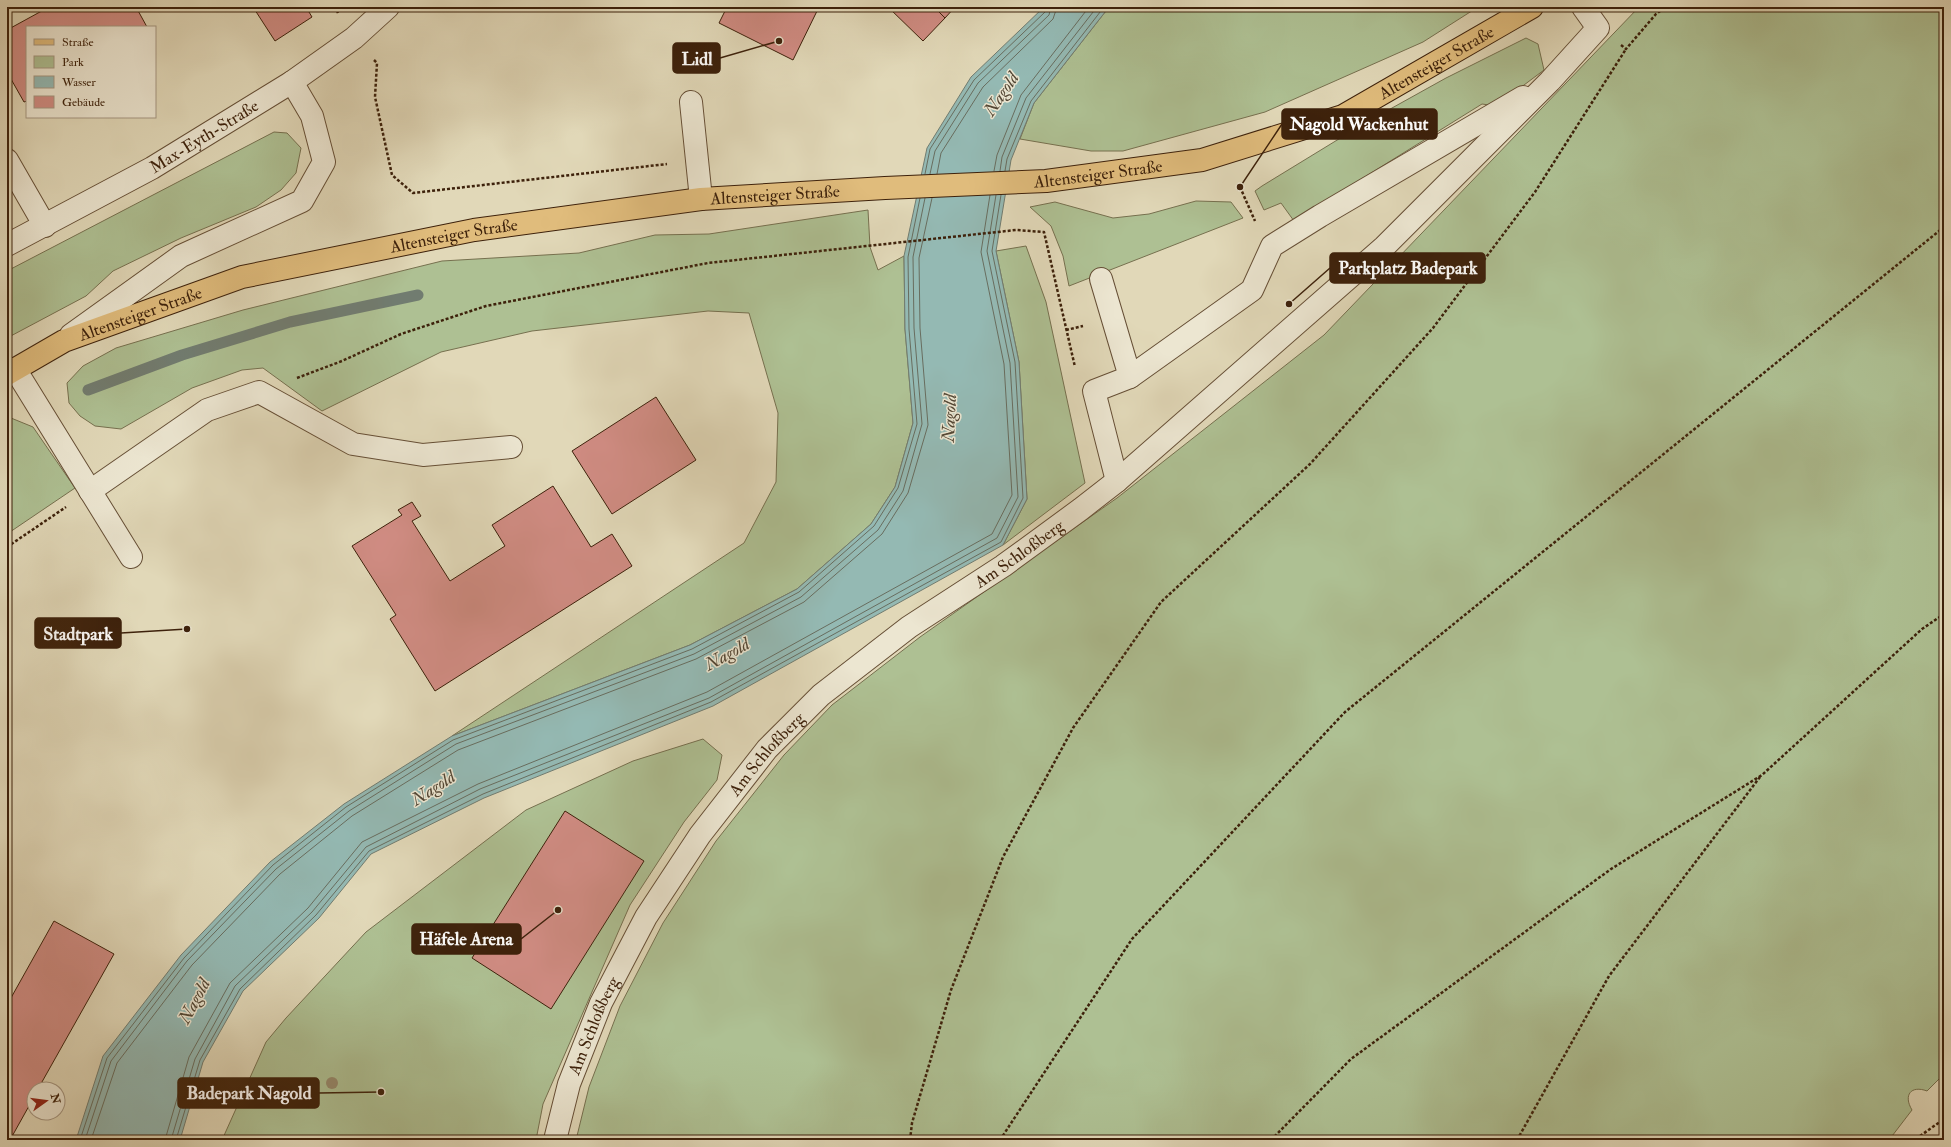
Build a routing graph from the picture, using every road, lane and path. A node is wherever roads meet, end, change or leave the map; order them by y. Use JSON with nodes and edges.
{"nodes":[{"id":1,"x":388,"y":7,"type":"edge"},
{"id":2,"x":1532,"y":7,"type":"edge"},
{"id":3,"x":1583,"y":7,"type":"edge"},
{"id":4,"x":1666,"y":7,"type":"edge"},
{"id":5,"x":1598,"y":28,"type":"junction"},
{"id":6,"x":354,"y":38,"type":"junction"},
{"id":7,"x":1626,"y":49,"type":"junction"},
{"id":8,"x":1550,"y":81,"type":"junction"},
{"id":9,"x":292,"y":82,"type":"junction"},
{"id":10,"x":690,"y":102,"type":"dead end"},
{"id":11,"x":7,"y":160,"type":"edge"},
{"id":12,"x":697,"y":161,"type":"junction"},
{"id":13,"x":1240,"y":186,"type":"dead end"},
{"id":14,"x":701,"y":199,"type":"junction"},
{"id":15,"x":45,"y":226,"type":"junction"},
{"id":16,"x":1944,"y":227,"type":"edge"},
{"id":17,"x":7,"y":245,"type":"edge"},
{"id":18,"x":1272,"y":246,"type":"junction"},
{"id":19,"x":1101,"y":279,"type":"dead end"},
{"id":20,"x":64,"y":341,"type":"junction"},
{"id":21,"x":1075,"y":368,"type":"dead end"},
{"id":22,"x":11,"y":371,"type":"edge"},
{"id":23,"x":1130,"y":377,"type":"junction"},
{"id":24,"x":259,"y":392,"type":"junction"},
{"id":25,"x":511,"y":447,"type":"dead end"},
{"id":26,"x":1117,"y":481,"type":"junction"},
{"id":27,"x":90,"y":491,"type":"junction"},
{"id":28,"x":7,"y":547,"type":"edge"},
{"id":29,"x":131,"y":557,"type":"dead end"},
{"id":30,"x":1944,"y":614,"type":"edge"},
{"id":31,"x":1762,"y":775,"type":"junction"},
{"id":32,"x":1944,"y":1119,"type":"edge"},
{"id":33,"x":555,"y":1140,"type":"edge"},
{"id":34,"x":910,"y":1140,"type":"edge"},
{"id":35,"x":1000,"y":1140,"type":"edge"},
{"id":36,"x":1271,"y":1140,"type":"edge"},
{"id":37,"x":1517,"y":1140,"type":"edge"},
{"id":38,"x":1917,"y":1140,"type":"edge"}],
"edges":[{"from":1,"to":6,"type":"street","name":"Max-Eyth-Straße"},
{"from":2,"to":14,"type":"main road","name":"Altensteiger Straße"},
{"from":3,"to":5,"type":"street"},
{"from":4,"to":7,"type":"path"},
{"from":5,"to":7,"type":"path"},
{"from":5,"to":8,"type":"street"},
{"from":6,"to":9,"type":"street","name":"Max-Eyth-Straße"},
{"from":6,"to":12,"type":"path"},
{"from":7,"to":34,"type":"path"},
{"from":8,"to":18,"type":"street"},
{"from":8,"to":26,"type":"street","name":"Am Schloßberg"},
{"from":9,"to":15,"type":"street","name":"Max-Eyth-Straße"},
{"from":9,"to":20,"type":"street"},
{"from":10,"to":12,"type":"street"},
{"from":11,"to":15,"type":"street"},
{"from":12,"to":14,"type":"street"},
{"from":13,"to":18,"type":"path"},
{"from":14,"to":20,"type":"main road","name":"Altensteiger Straße"},
{"from":15,"to":17,"type":"street","name":"Max-Eyth-Straße"},
{"from":16,"to":35,"type":"path"},
{"from":18,"to":23,"type":"street"},
{"from":19,"to":23,"type":"street"},
{"from":20,"to":22,"type":"main road","name":"Altensteiger Straße"},
{"from":21,"to":24,"type":"path"},
{"from":22,"to":27,"type":"street"},
{"from":23,"to":26,"type":"street"},
{"from":24,"to":25,"type":"street"},
{"from":24,"to":27,"type":"street"},
{"from":26,"to":33,"type":"street","name":"Am Schloßberg"},
{"from":27,"to":28,"type":"path"},
{"from":27,"to":29,"type":"street"},
{"from":30,"to":31,"type":"path"},
{"from":31,"to":36,"type":"path"},
{"from":31,"to":37,"type":"path"},
{"from":32,"to":38,"type":"path"}]}
